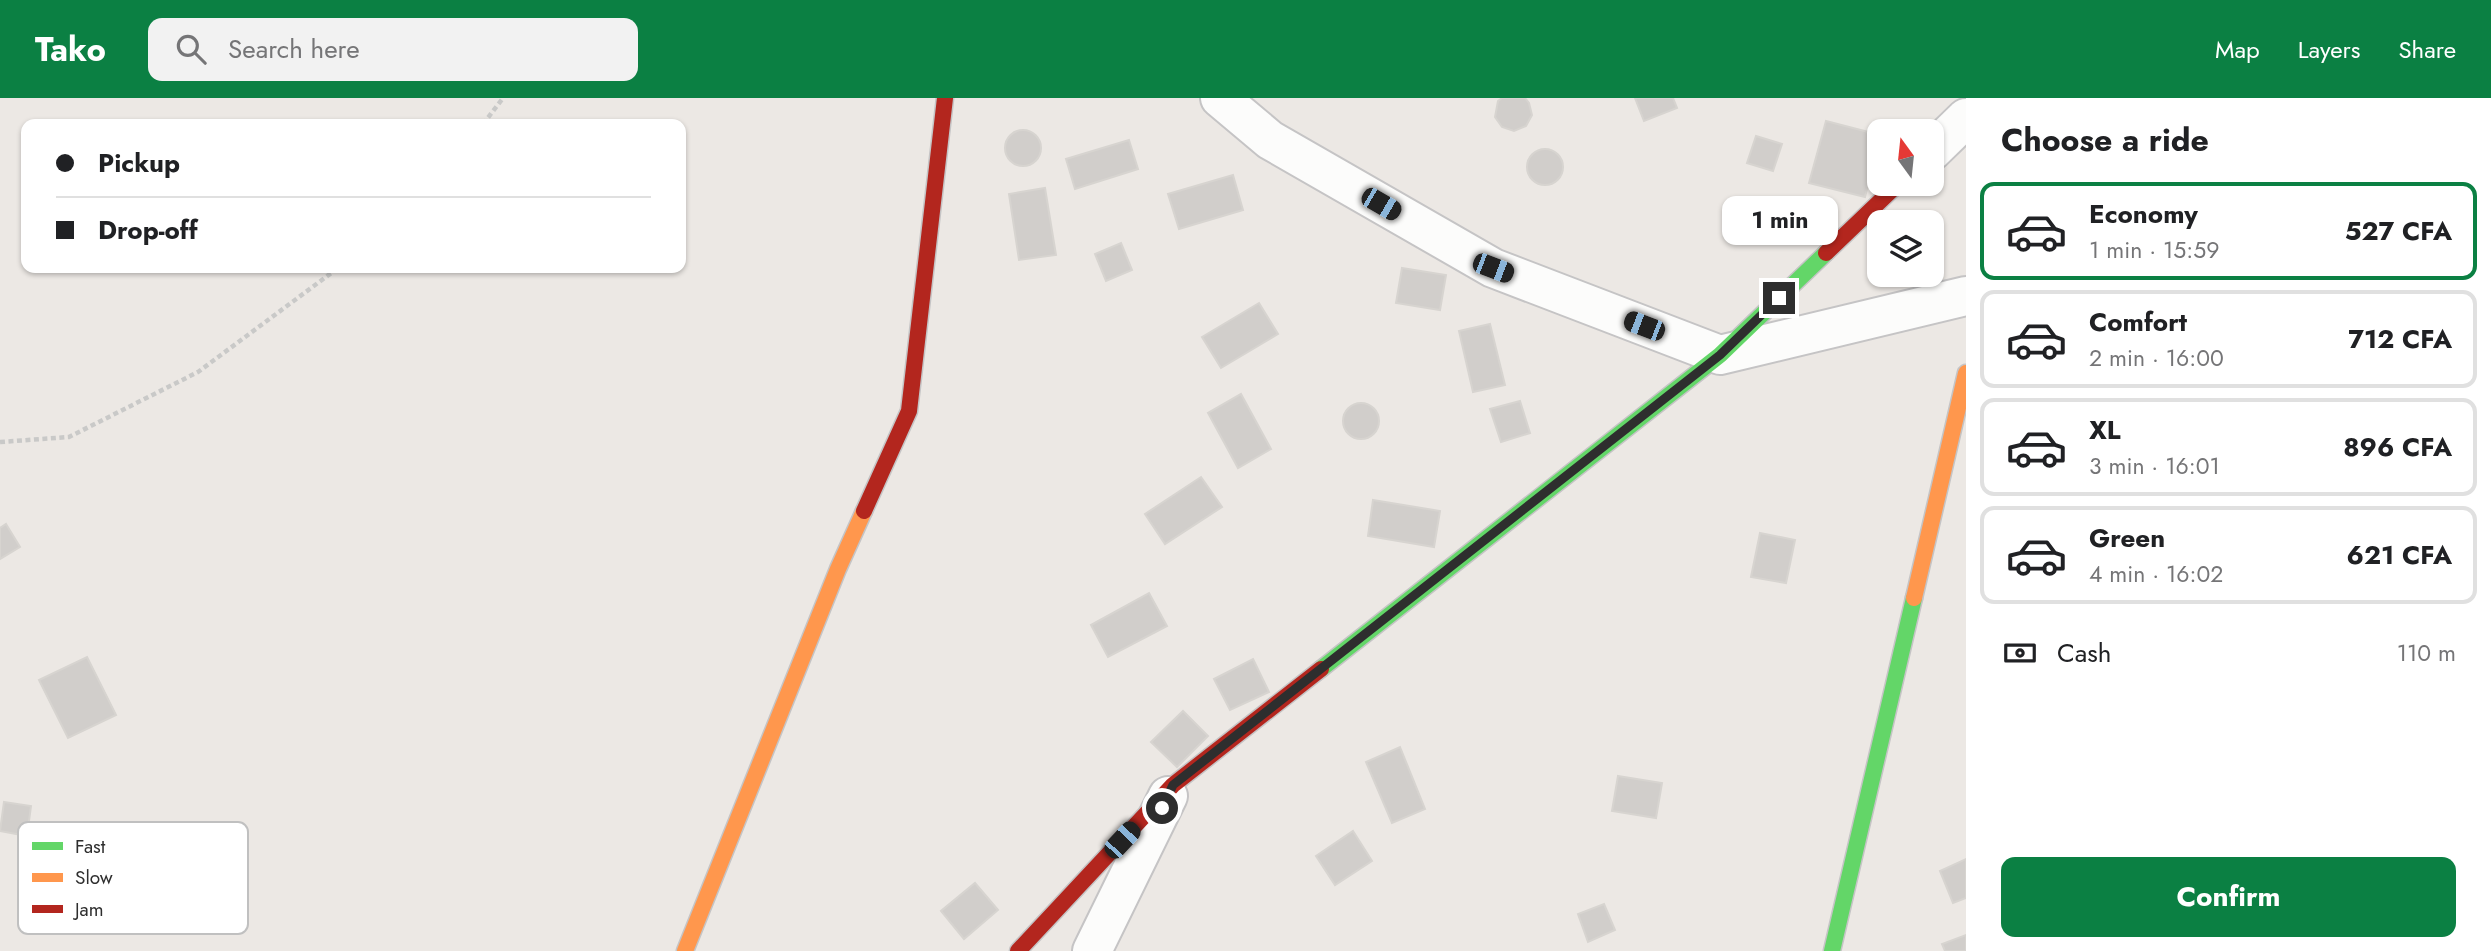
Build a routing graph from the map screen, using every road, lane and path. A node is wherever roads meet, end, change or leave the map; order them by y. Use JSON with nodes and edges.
{"nodes":[{"id":1,"x":503,"y":98,"type":"edge"},
{"id":2,"x":945,"y":98,"type":"edge"},
{"id":3,"x":1220,"y":98,"type":"edge"},
{"id":4,"x":1966,"y":118,"type":"edge"},
{"id":5,"x":487,"y":119,"type":"edge"},
{"id":6,"x":1944,"y":139,"type":"edge"},
{"id":7,"x":1886,"y":196,"type":"edge"},
{"id":8,"x":331,"y":273,"type":"edge"},
{"id":9,"x":1966,"y":296,"type":"edge"},
{"id":10,"x":1720,"y":355,"type":"junction"},
{"id":11,"x":1966,"y":373,"type":"edge"},
{"id":12,"x":0,"y":442,"type":"edge"},
{"id":13,"x":1173,"y":785,"type":"junction"},
{"id":14,"x":685,"y":951,"type":"edge"},
{"id":15,"x":1018,"y":951,"type":"edge"},
{"id":16,"x":1092,"y":951,"type":"edge"},
{"id":17,"x":1832,"y":951,"type":"edge"}],
"edges":[{"from":1,"to":5,"type":"path"},
{"from":2,"to":14,"type":"street"},
{"from":3,"to":10,"type":"street"},
{"from":4,"to":6,"type":"street"},
{"from":7,"to":10,"type":"street"},
{"from":8,"to":12,"type":"path"},
{"from":9,"to":10,"type":"street"},
{"from":10,"to":13,"type":"street"},
{"from":11,"to":17,"type":"street"},
{"from":13,"to":15,"type":"street"},
{"from":13,"to":16,"type":"street"}]}
